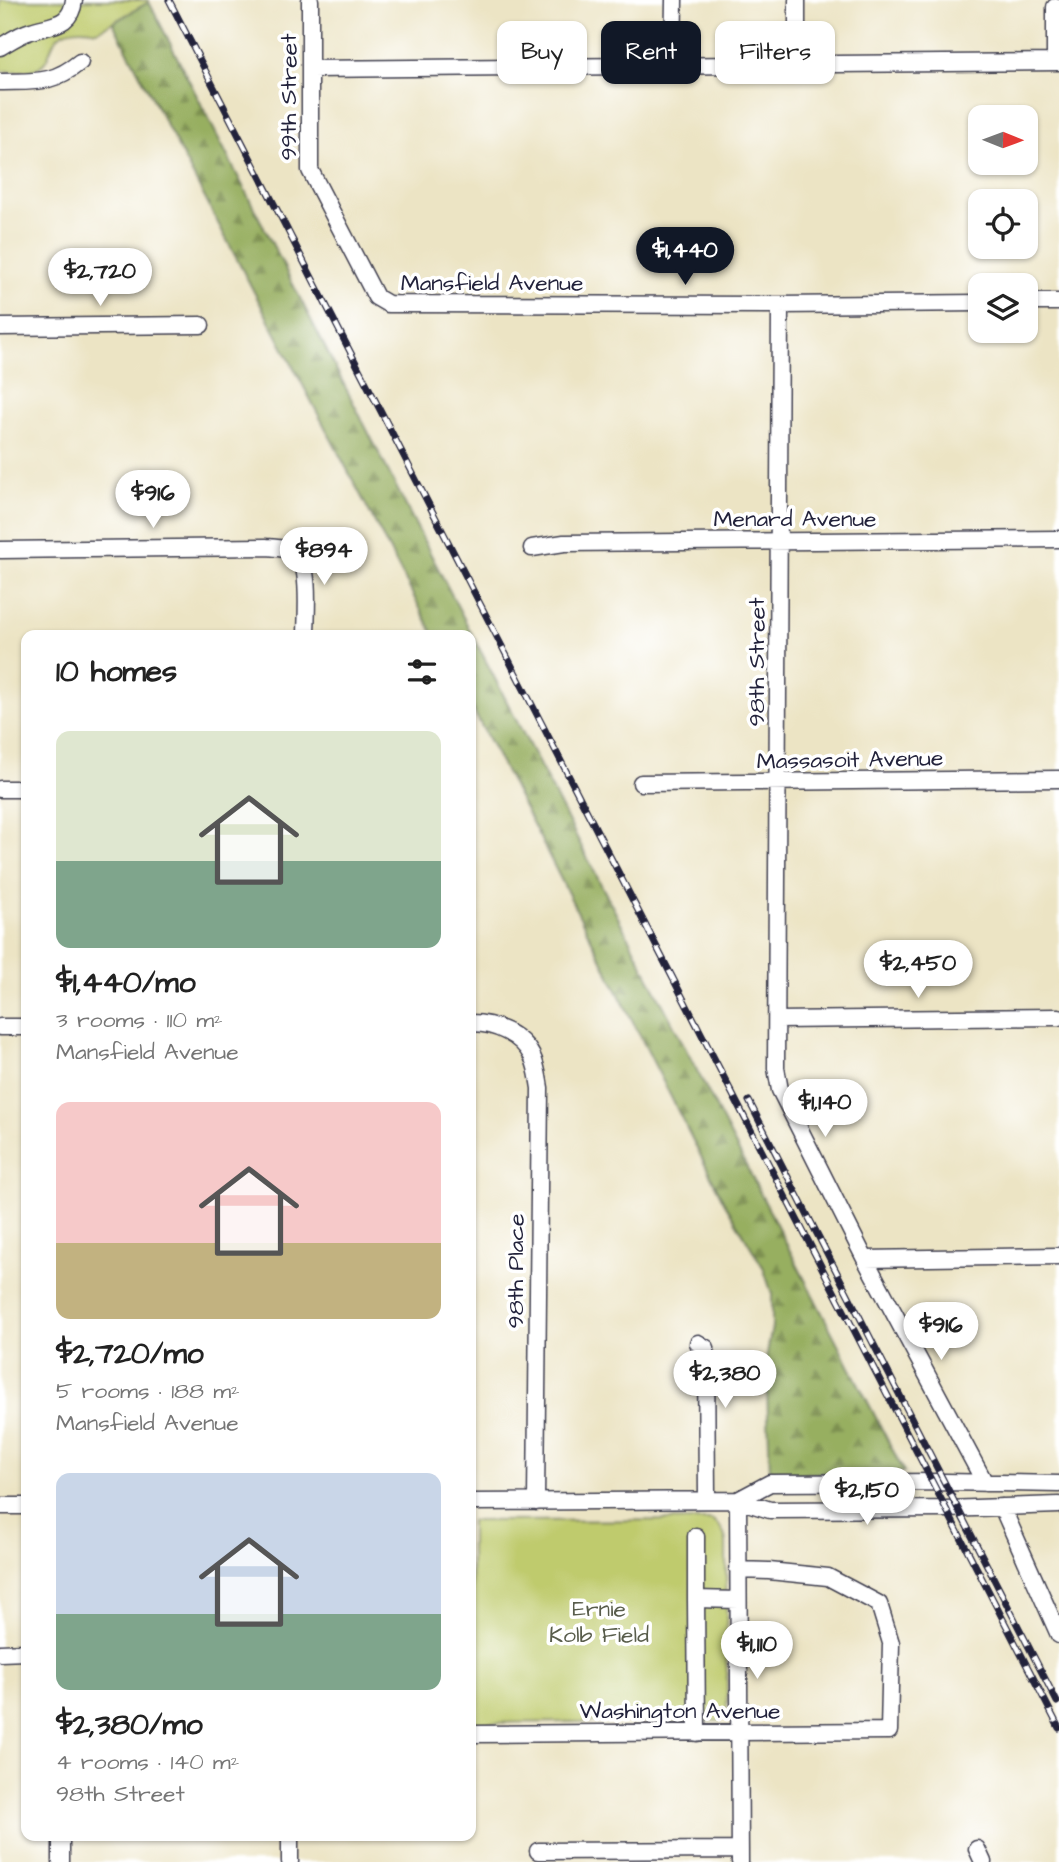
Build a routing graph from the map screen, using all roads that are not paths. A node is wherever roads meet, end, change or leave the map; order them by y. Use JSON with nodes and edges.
{"nodes":[{"id":1,"x":74,"y":0,"type":"edge"},
{"id":2,"x":310,"y":0,"type":"edge"},
{"id":3,"x":674,"y":0,"type":"edge"},
{"id":4,"x":797,"y":0,"type":"edge"},
{"id":5,"x":1059,"y":7,"type":"edge"},
{"id":6,"x":674,"y":21,"type":"edge"},
{"id":7,"x":797,"y":21,"type":"edge"},
{"id":8,"x":0,"y":47,"type":"edge"},
{"id":9,"x":80,"y":62,"type":"dead end"},
{"id":10,"x":1057,"y":62,"type":"edge"},
{"id":11,"x":835,"y":64,"type":"edge"},
{"id":12,"x":601,"y":66,"type":"edge"},
{"id":13,"x":310,"y":69,"type":"junction"},
{"id":14,"x":0,"y":82,"type":"edge"},
{"id":15,"x":382,"y":301,"type":"joint"},
{"id":16,"x":1038,"y":302,"type":"edge"},
{"id":17,"x":1059,"y":302,"type":"edge"},
{"id":18,"x":968,"y":303,"type":"edge"},
{"id":19,"x":780,"y":305,"type":"junction"},
{"id":20,"x":201,"y":325,"type":"dead end"},
{"id":21,"x":0,"y":327,"type":"edge"},
{"id":22,"x":1059,"y":539,"type":"edge"},
{"id":23,"x":779,"y":541,"type":"junction"},
{"id":24,"x":532,"y":548,"type":"dead end"},
{"id":25,"x":0,"y":550,"type":"edge"},
{"id":26,"x":306,"y":630,"type":"edge"},
{"id":27,"x":1059,"y":779,"type":"edge"},
{"id":28,"x":777,"y":782,"type":"junction"},
{"id":29,"x":641,"y":783,"type":"dead end"},
{"id":30,"x":0,"y":789,"type":"edge"},
{"id":31,"x":21,"y":789,"type":"edge"},
{"id":32,"x":1059,"y":1017,"type":"edge"},
{"id":33,"x":777,"y":1020,"type":"junction"},
{"id":34,"x":476,"y":1024,"type":"edge"},
{"id":35,"x":0,"y":1027,"type":"edge"},
{"id":36,"x":21,"y":1027,"type":"edge"},
{"id":37,"x":1059,"y":1256,"type":"edge"},
{"id":38,"x":865,"y":1259,"type":"junction"},
{"id":39,"x":698,"y":1343,"type":"dead end"},
{"id":40,"x":985,"y":1483,"type":"junction"},
{"id":41,"x":1059,"y":1484,"type":"edge"},
{"id":42,"x":707,"y":1500,"type":"junction"},
{"id":43,"x":738,"y":1500,"type":"junction"},
{"id":44,"x":476,"y":1502,"type":"edge"},
{"id":45,"x":536,"y":1502,"type":"junction"},
{"id":46,"x":1059,"y":1505,"type":"edge"},
{"id":47,"x":0,"y":1506,"type":"edge"},
{"id":48,"x":21,"y":1506,"type":"edge"},
{"id":49,"x":1002,"y":1507,"type":"junction"},
{"id":50,"x":696,"y":1536,"type":"dead end"},
{"id":51,"x":738,"y":1570,"type":"junction"},
{"id":52,"x":696,"y":1599,"type":"junction"},
{"id":53,"x":738,"y":1600,"type":"junction"},
{"id":54,"x":1059,"y":1635,"type":"edge"},
{"id":55,"x":21,"y":1652,"type":"edge"},
{"id":56,"x":0,"y":1653,"type":"edge"},
{"id":57,"x":697,"y":1733,"type":"junction"},
{"id":58,"x":739,"y":1733,"type":"junction"},
{"id":59,"x":476,"y":1734,"type":"edge"},
{"id":60,"x":61,"y":1841,"type":"edge"},
{"id":61,"x":290,"y":1841,"type":"edge"},
{"id":62,"x":538,"y":1851,"type":"dead end"},
{"id":63,"x":740,"y":1856,"type":"edge"},
{"id":64,"x":61,"y":1862,"type":"edge"},
{"id":65,"x":290,"y":1862,"type":"edge"}],
"edges":[{"from":1,"to":8,"type":"street"},
{"from":2,"to":13,"type":"street","name":"99th Street"},
{"from":3,"to":6,"type":"street"},
{"from":4,"to":7,"type":"street"},
{"from":5,"to":10,"type":"street"},
{"from":9,"to":14,"type":"street"},
{"from":10,"to":11,"type":"street"},
{"from":12,"to":13,"type":"street"},
{"from":13,"to":15,"type":"street","name":"99th Street"},
{"from":15,"to":19,"type":"street","name":"Mansfield Avenue"},
{"from":16,"to":17,"type":"street"},
{"from":18,"to":19,"type":"street","name":"Mansfield Avenue"},
{"from":19,"to":23,"type":"street","name":"98th Street"},
{"from":20,"to":21,"type":"street"},
{"from":22,"to":23,"type":"street","name":"Menard Avenue"},
{"from":23,"to":24,"type":"street","name":"Menard Avenue"},
{"from":23,"to":28,"type":"street","name":"98th Street"},
{"from":25,"to":26,"type":"street"},
{"from":27,"to":28,"type":"street","name":"Massasoit Avenue"},
{"from":28,"to":29,"type":"street","name":"Massasoit Avenue"},
{"from":28,"to":33,"type":"street","name":"98th Street"},
{"from":30,"to":31,"type":"street"},
{"from":32,"to":33,"type":"street"},
{"from":33,"to":38,"type":"street","name":"98th Street"},
{"from":34,"to":45,"type":"street","name":"98th Place"},
{"from":35,"to":36,"type":"street"},
{"from":37,"to":38,"type":"street"},
{"from":38,"to":40,"type":"street","name":"98th Street"},
{"from":39,"to":42,"type":"street"},
{"from":40,"to":41,"type":"street"},
{"from":40,"to":43,"type":"street"},
{"from":42,"to":43,"type":"street"},
{"from":42,"to":45,"type":"street"},
{"from":43,"to":49,"type":"street"},
{"from":43,"to":51,"type":"street"},
{"from":44,"to":45,"type":"street"},
{"from":46,"to":49,"type":"street"},
{"from":47,"to":48,"type":"street"},
{"from":49,"to":54,"type":"street"},
{"from":50,"to":52,"type":"street"},
{"from":51,"to":53,"type":"street"},
{"from":51,"to":58,"type":"street","name":"Washington Avenue"},
{"from":52,"to":53,"type":"street"},
{"from":52,"to":57,"type":"street"},
{"from":53,"to":58,"type":"street"},
{"from":55,"to":56,"type":"street"},
{"from":57,"to":58,"type":"street","name":"Washington Avenue"},
{"from":57,"to":59,"type":"street","name":"Washington Avenue"},
{"from":58,"to":63,"type":"street"},
{"from":60,"to":64,"type":"street"},
{"from":61,"to":65,"type":"street"},
{"from":62,"to":63,"type":"street"}]}
